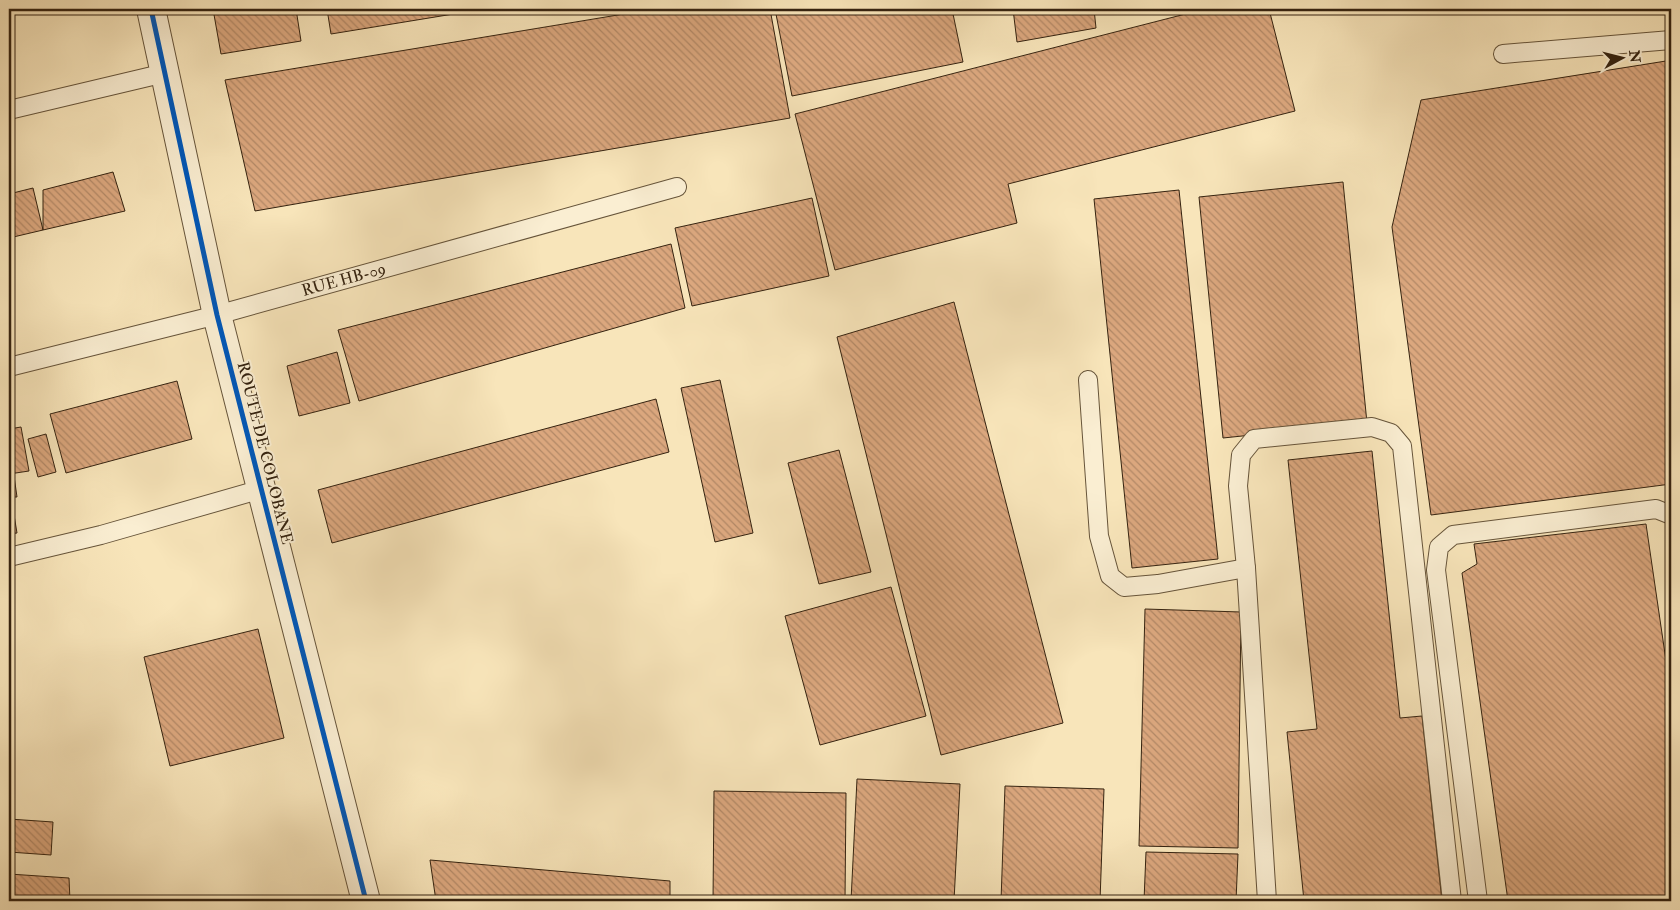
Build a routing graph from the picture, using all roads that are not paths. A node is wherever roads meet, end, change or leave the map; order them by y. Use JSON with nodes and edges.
{"nodes":[{"id":1,"x":151,"y":9,"type":"edge"},
{"id":2,"x":1671,"y":40,"type":"edge"},
{"id":3,"x":1503,"y":54,"type":"dead end"},
{"id":4,"x":165,"y":73,"type":"junction"},
{"id":5,"x":9,"y":110,"type":"edge"},
{"id":6,"x":677,"y":187,"type":"dead end"},
{"id":7,"x":218,"y":315,"type":"junction"},
{"id":8,"x":9,"y":367,"type":"edge"},
{"id":9,"x":1088,"y":380,"type":"dead end"},
{"id":10,"x":262,"y":489,"type":"junction"},
{"id":11,"x":1671,"y":515,"type":"edge"},
{"id":12,"x":9,"y":556,"type":"edge"},
{"id":13,"x":1246,"y":568,"type":"junction"},
{"id":14,"x":366,"y":901,"type":"edge"},
{"id":15,"x":1267,"y":901,"type":"edge"},
{"id":16,"x":1452,"y":901,"type":"edge"},
{"id":17,"x":1478,"y":901,"type":"edge"}],
"edges":[{"from":1,"to":4,"type":"street","name":"ROUTE DE COLOBANE"},
{"from":2,"to":3,"type":"lane"},
{"from":4,"to":5,"type":"lane"},
{"from":4,"to":7,"type":"street","name":"ROUTE DE COLOBANE"},
{"from":6,"to":7,"type":"lane","name":"RUE HB-09"},
{"from":7,"to":8,"type":"lane","name":"RUE HB-09"},
{"from":7,"to":10,"type":"street","name":"ROUTE DE COLOBANE"},
{"from":9,"to":13,"type":"lane"},
{"from":10,"to":12,"type":"lane"},
{"from":10,"to":14,"type":"street","name":"ROUTE DE COLOBANE"},
{"from":11,"to":17,"type":"lane"},
{"from":13,"to":15,"type":"lane"},
{"from":13,"to":16,"type":"lane"}]}
